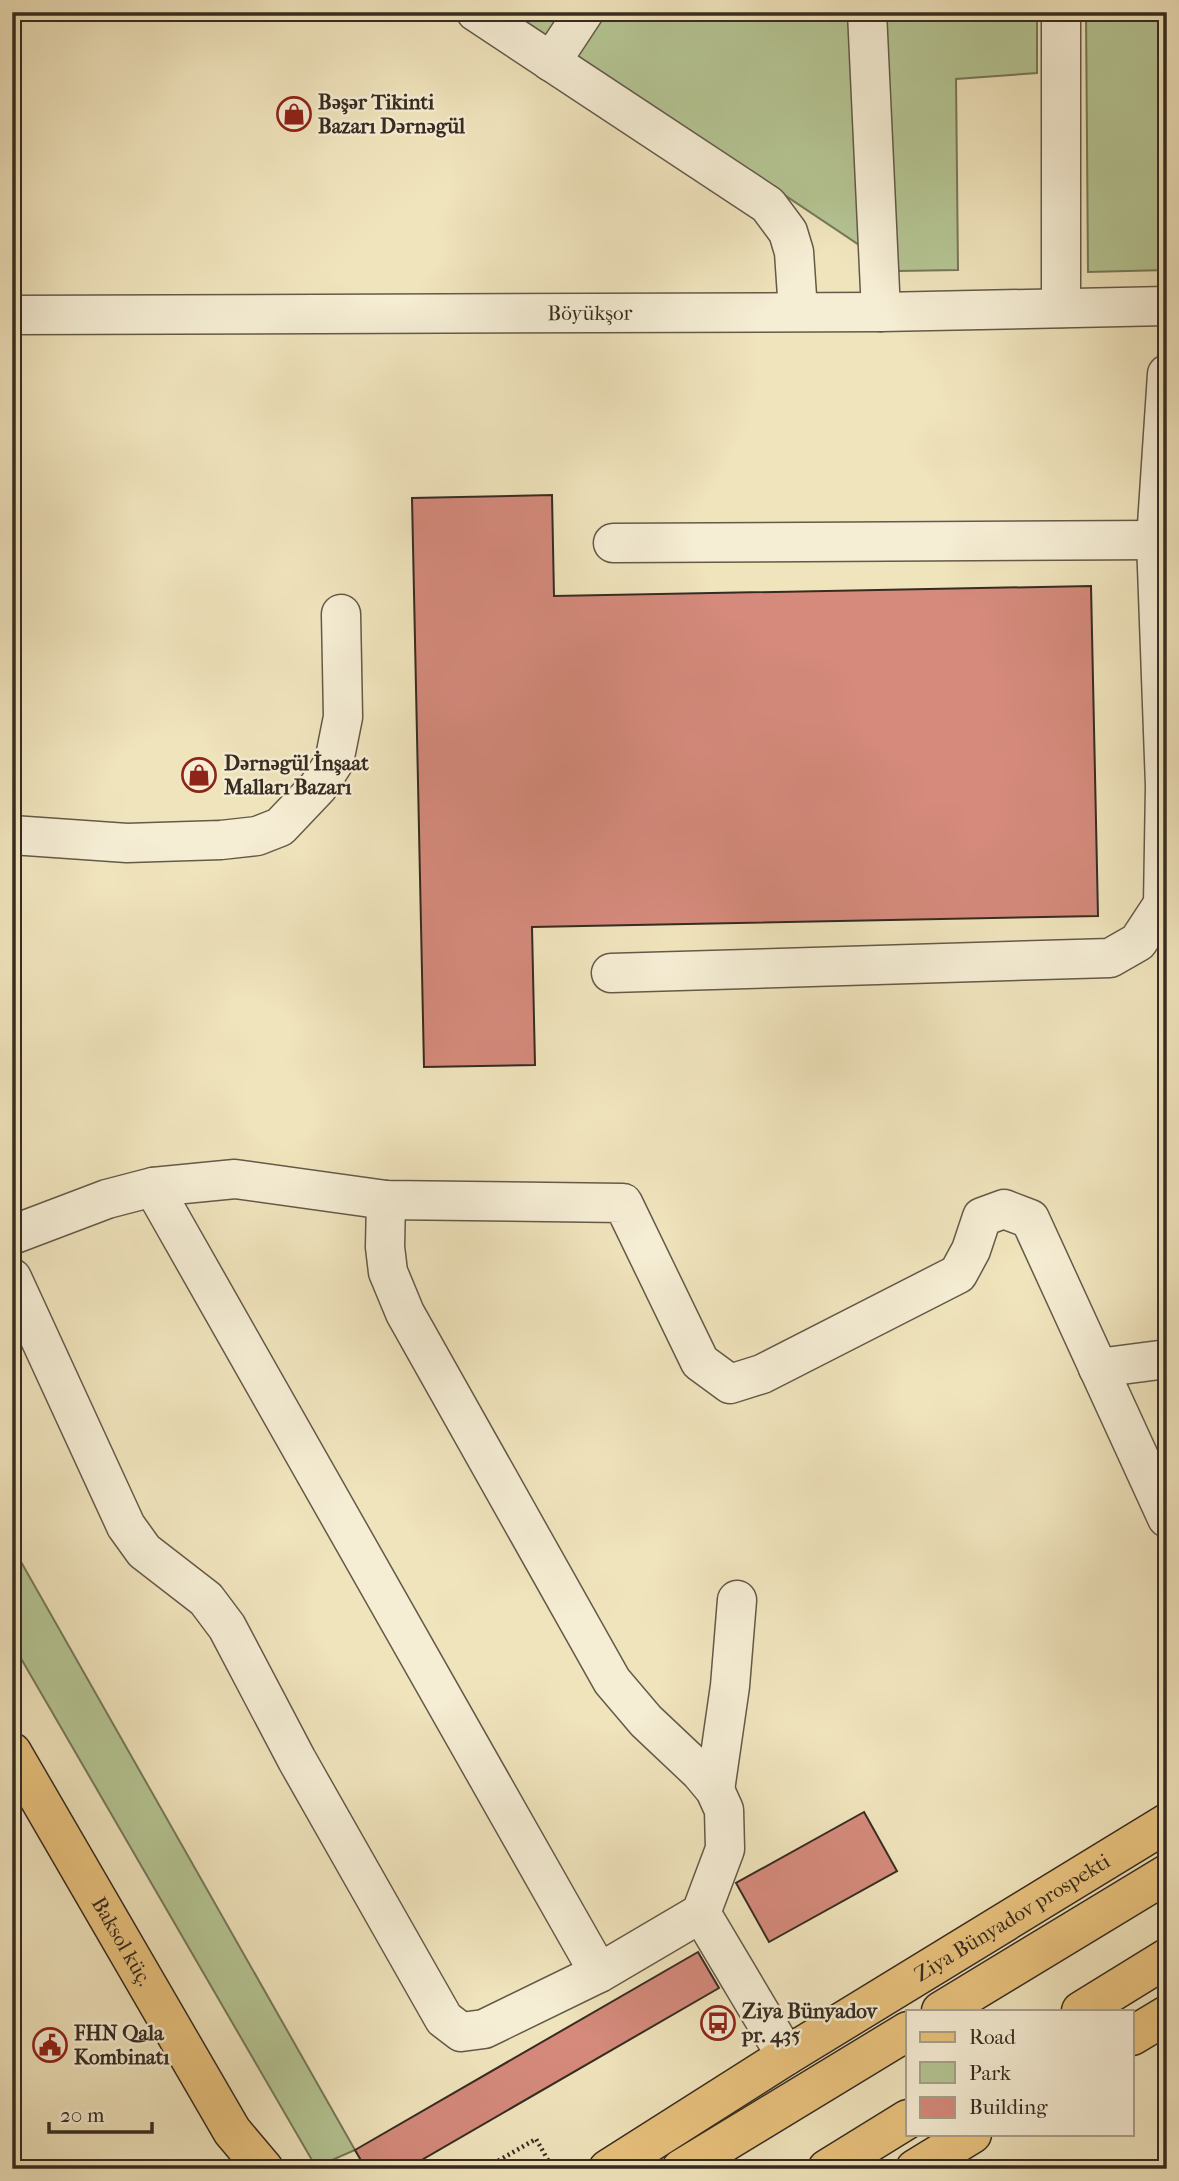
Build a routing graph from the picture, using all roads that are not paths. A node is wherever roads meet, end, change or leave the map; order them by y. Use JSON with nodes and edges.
{"nodes":[{"id":1,"x":476,"y":12,"type":"edge"},
{"id":2,"x":584,"y":12,"type":"edge"},
{"id":3,"x":867,"y":12,"type":"edge"},
{"id":4,"x":1061,"y":12,"type":"edge"},
{"id":5,"x":551,"y":62,"type":"junction"},
{"id":6,"x":1167,"y":306,"type":"edge"},
{"id":7,"x":1060,"y":308,"type":"junction"},
{"id":8,"x":798,"y":311,"type":"junction"},
{"id":9,"x":881,"y":312,"type":"junction"},
{"id":10,"x":12,"y":315,"type":"edge"},
{"id":11,"x":1167,"y":374,"type":"edge"},
{"id":12,"x":1156,"y":540,"type":"junction"},
{"id":13,"x":613,"y":544,"type":"dead end"},
{"id":14,"x":341,"y":614,"type":"dead end"},
{"id":15,"x":12,"y":835,"type":"edge"},
{"id":16,"x":611,"y":972,"type":"dead end"},
{"id":17,"x":153,"y":1187,"type":"junction"},
{"id":18,"x":386,"y":1200,"type":"junction"},
{"id":19,"x":12,"y":1234,"type":"edge"},
{"id":20,"x":12,"y":1278,"type":"edge"},
{"id":21,"x":1167,"y":1359,"type":"edge"},
{"id":22,"x":1098,"y":1368,"type":"junction"},
{"id":23,"x":1167,"y":1518,"type":"edge"},
{"id":24,"x":737,"y":1600,"type":"dead end"},
{"id":25,"x":12,"y":1752,"type":"edge"},
{"id":26,"x":715,"y":1790,"type":"junction"},
{"id":27,"x":1167,"y":1823,"type":"edge"},
{"id":28,"x":1167,"y":1874,"type":"edge"},
{"id":29,"x":701,"y":1913,"type":"junction"},
{"id":30,"x":1167,"y":1958,"type":"edge"},
{"id":31,"x":598,"y":1973,"type":"junction"},
{"id":32,"x":1167,"y":2001,"type":"edge"},
{"id":33,"x":943,"y":2010,"type":"edge"},
{"id":34,"x":1084,"y":2010,"type":"edge"},
{"id":35,"x":1167,"y":2015,"type":"edge"},
{"id":36,"x":1134,"y":2017,"type":"edge"},
{"id":37,"x":906,"y":2032,"type":"edge"},
{"id":38,"x":1134,"y":2035,"type":"edge"},
{"id":39,"x":786,"y":2056,"type":"junction"},
{"id":40,"x":906,"y":2120,"type":"edge"},
{"id":41,"x":906,"y":2128,"type":"edge"},
{"id":42,"x":232,"y":2131,"type":"junction"},
{"id":43,"x":969,"y":2136,"type":"edge"},
{"id":44,"x":838,"y":2163,"type":"edge"},
{"id":45,"x":245,"y":2169,"type":"edge"},
{"id":46,"x":264,"y":2169,"type":"edge"},
{"id":47,"x":608,"y":2169,"type":"edge"},
{"id":48,"x":681,"y":2169,"type":"edge"},
{"id":49,"x":915,"y":2169,"type":"edge"}],
"edges":[{"from":1,"to":5,"type":"street"},
{"from":2,"to":5,"type":"street"},
{"from":3,"to":9,"type":"street"},
{"from":4,"to":7,"type":"street"},
{"from":5,"to":8,"type":"street"},
{"from":6,"to":7,"type":"street","name":"Böyükşor"},
{"from":7,"to":9,"type":"street","name":"Böyükşor"},
{"from":8,"to":9,"type":"street","name":"Böyükşor"},
{"from":8,"to":10,"type":"street","name":"Böyükşor"},
{"from":11,"to":12,"type":"street"},
{"from":12,"to":13,"type":"street"},
{"from":12,"to":16,"type":"street"},
{"from":14,"to":15,"type":"street"},
{"from":17,"to":18,"type":"street"},
{"from":17,"to":19,"type":"street"},
{"from":17,"to":31,"type":"street"},
{"from":18,"to":22,"type":"street"},
{"from":18,"to":26,"type":"street"},
{"from":20,"to":31,"type":"street"},
{"from":21,"to":22,"type":"street"},
{"from":22,"to":23,"type":"street"},
{"from":24,"to":26,"type":"street"},
{"from":25,"to":42,"type":"main road","name":"Baksol küç."},
{"from":26,"to":29,"type":"street"},
{"from":27,"to":39,"type":"main road","name":"Ziya Bünyadov prospekti"},
{"from":28,"to":33,"type":"main road","name":"Ziya Bünyadov prospekti"},
{"from":29,"to":31,"type":"street"},
{"from":29,"to":39,"type":"street"},
{"from":30,"to":34,"type":"main road"},
{"from":32,"to":36,"type":"main road"},
{"from":35,"to":38,"type":"main road"},
{"from":37,"to":48,"type":"main road"},
{"from":39,"to":47,"type":"main road","name":"Ziya Bünyadov prospekti"},
{"from":40,"to":44,"type":"main road"},
{"from":41,"to":44,"type":"main road"},
{"from":42,"to":45,"type":"main road"},
{"from":42,"to":46,"type":"main road"},
{"from":43,"to":49,"type":"main road"}]}
